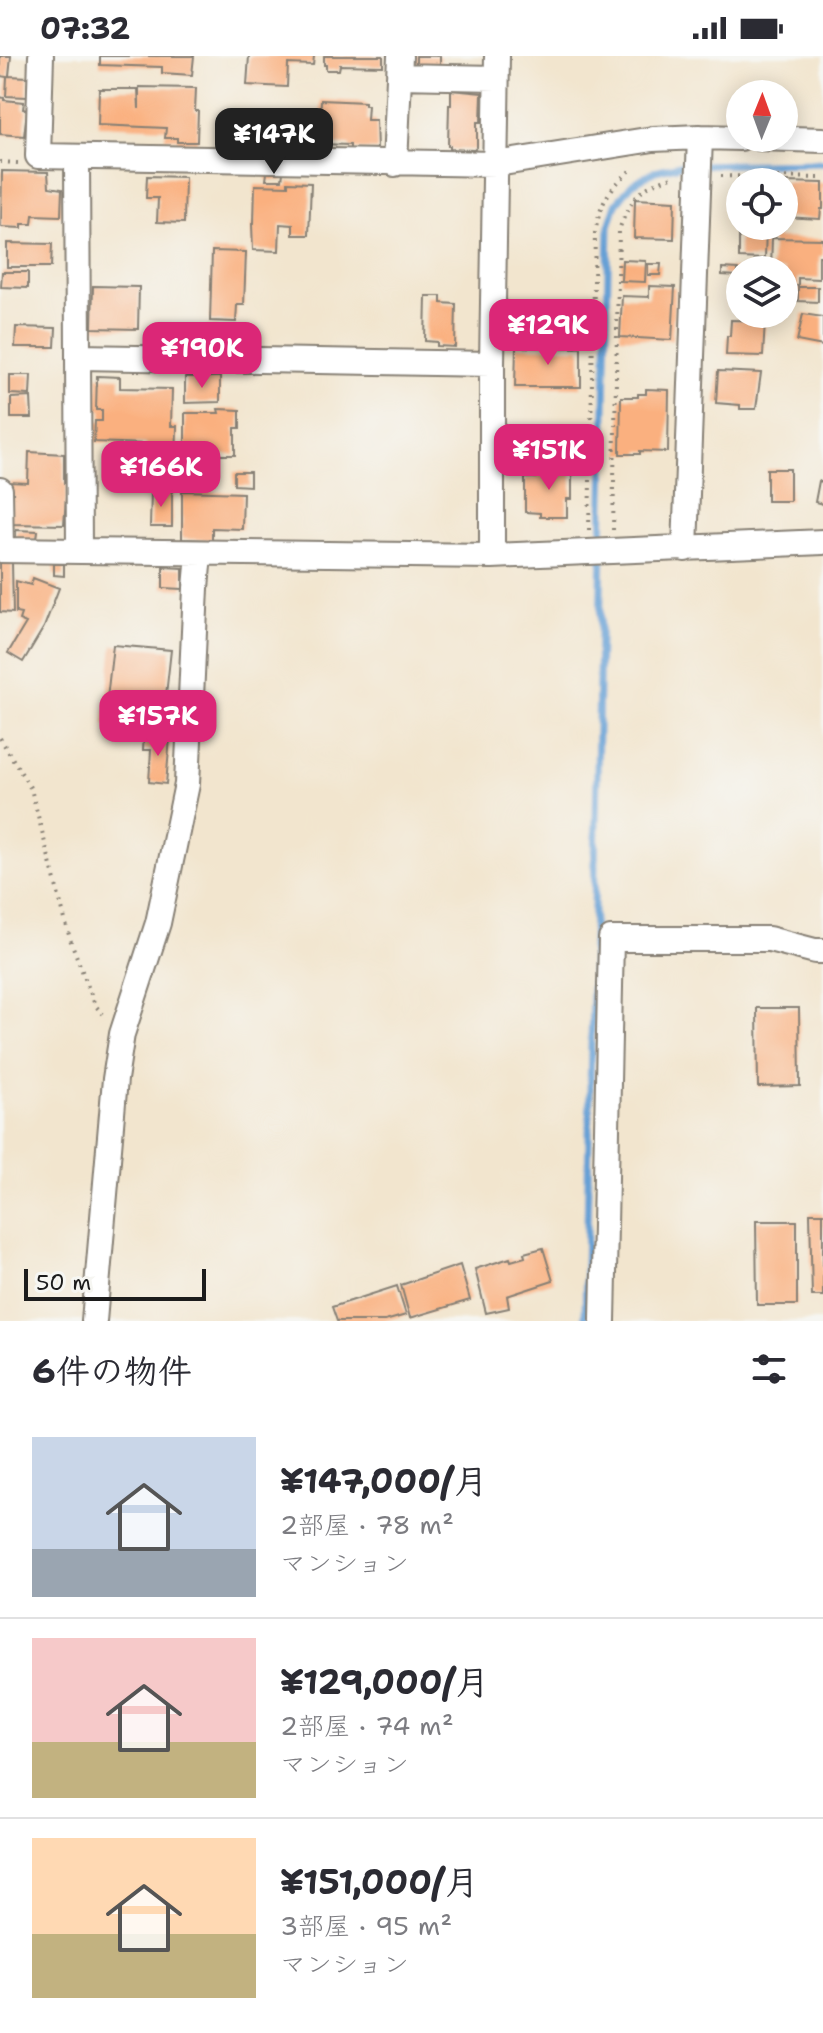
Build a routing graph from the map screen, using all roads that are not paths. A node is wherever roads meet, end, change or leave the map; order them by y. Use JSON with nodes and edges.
{"nodes":[{"id":1,"x":41,"y":56,"type":"edge"},
{"id":2,"x":400,"y":66,"type":"edge"},
{"id":3,"x":497,"y":67,"type":"edge"},
{"id":4,"x":798,"y":139,"type":"edge"},
{"id":5,"x":823,"y":140,"type":"edge"},
{"id":6,"x":726,"y":146,"type":"edge"},
{"id":7,"x":77,"y":157,"type":"junction"},
{"id":8,"x":699,"y":161,"type":"junction"},
{"id":9,"x":395,"y":164,"type":"junction"},
{"id":10,"x":496,"y":164,"type":"junction"},
{"id":11,"x":79,"y":357,"type":"junction"},
{"id":12,"x":492,"y":364,"type":"junction"},
{"id":13,"x":0,"y":490,"type":"edge"},
{"id":14,"x":823,"y":542,"type":"edge"},
{"id":15,"x":685,"y":549,"type":"junction"},
{"id":16,"x":0,"y":550,"type":"edge"},
{"id":17,"x":79,"y":551,"type":"junction"},
{"id":18,"x":199,"y":554,"type":"junction"},
{"id":19,"x":492,"y":556,"type":"junction"},
{"id":20,"x":823,"y":951,"type":"edge"},
{"id":21,"x":94,"y":1321,"type":"edge"},
{"id":22,"x":603,"y":1321,"type":"edge"}],
"edges":[{"from":1,"to":7,"type":"street"},
{"from":2,"to":3,"type":"street"},
{"from":2,"to":9,"type":"street"},
{"from":3,"to":10,"type":"street"},
{"from":4,"to":5,"type":"street"},
{"from":6,"to":8,"type":"street"},
{"from":7,"to":9,"type":"street"},
{"from":7,"to":11,"type":"street"},
{"from":8,"to":10,"type":"street"},
{"from":8,"to":15,"type":"street"},
{"from":9,"to":10,"type":"street"},
{"from":10,"to":12,"type":"street"},
{"from":11,"to":12,"type":"street"},
{"from":11,"to":17,"type":"street"},
{"from":12,"to":19,"type":"street"},
{"from":13,"to":16,"type":"street"},
{"from":14,"to":15,"type":"street"},
{"from":15,"to":19,"type":"street"},
{"from":16,"to":17,"type":"street"},
{"from":17,"to":18,"type":"street"},
{"from":18,"to":19,"type":"street"},
{"from":18,"to":21,"type":"street"},
{"from":20,"to":22,"type":"street"}]}
